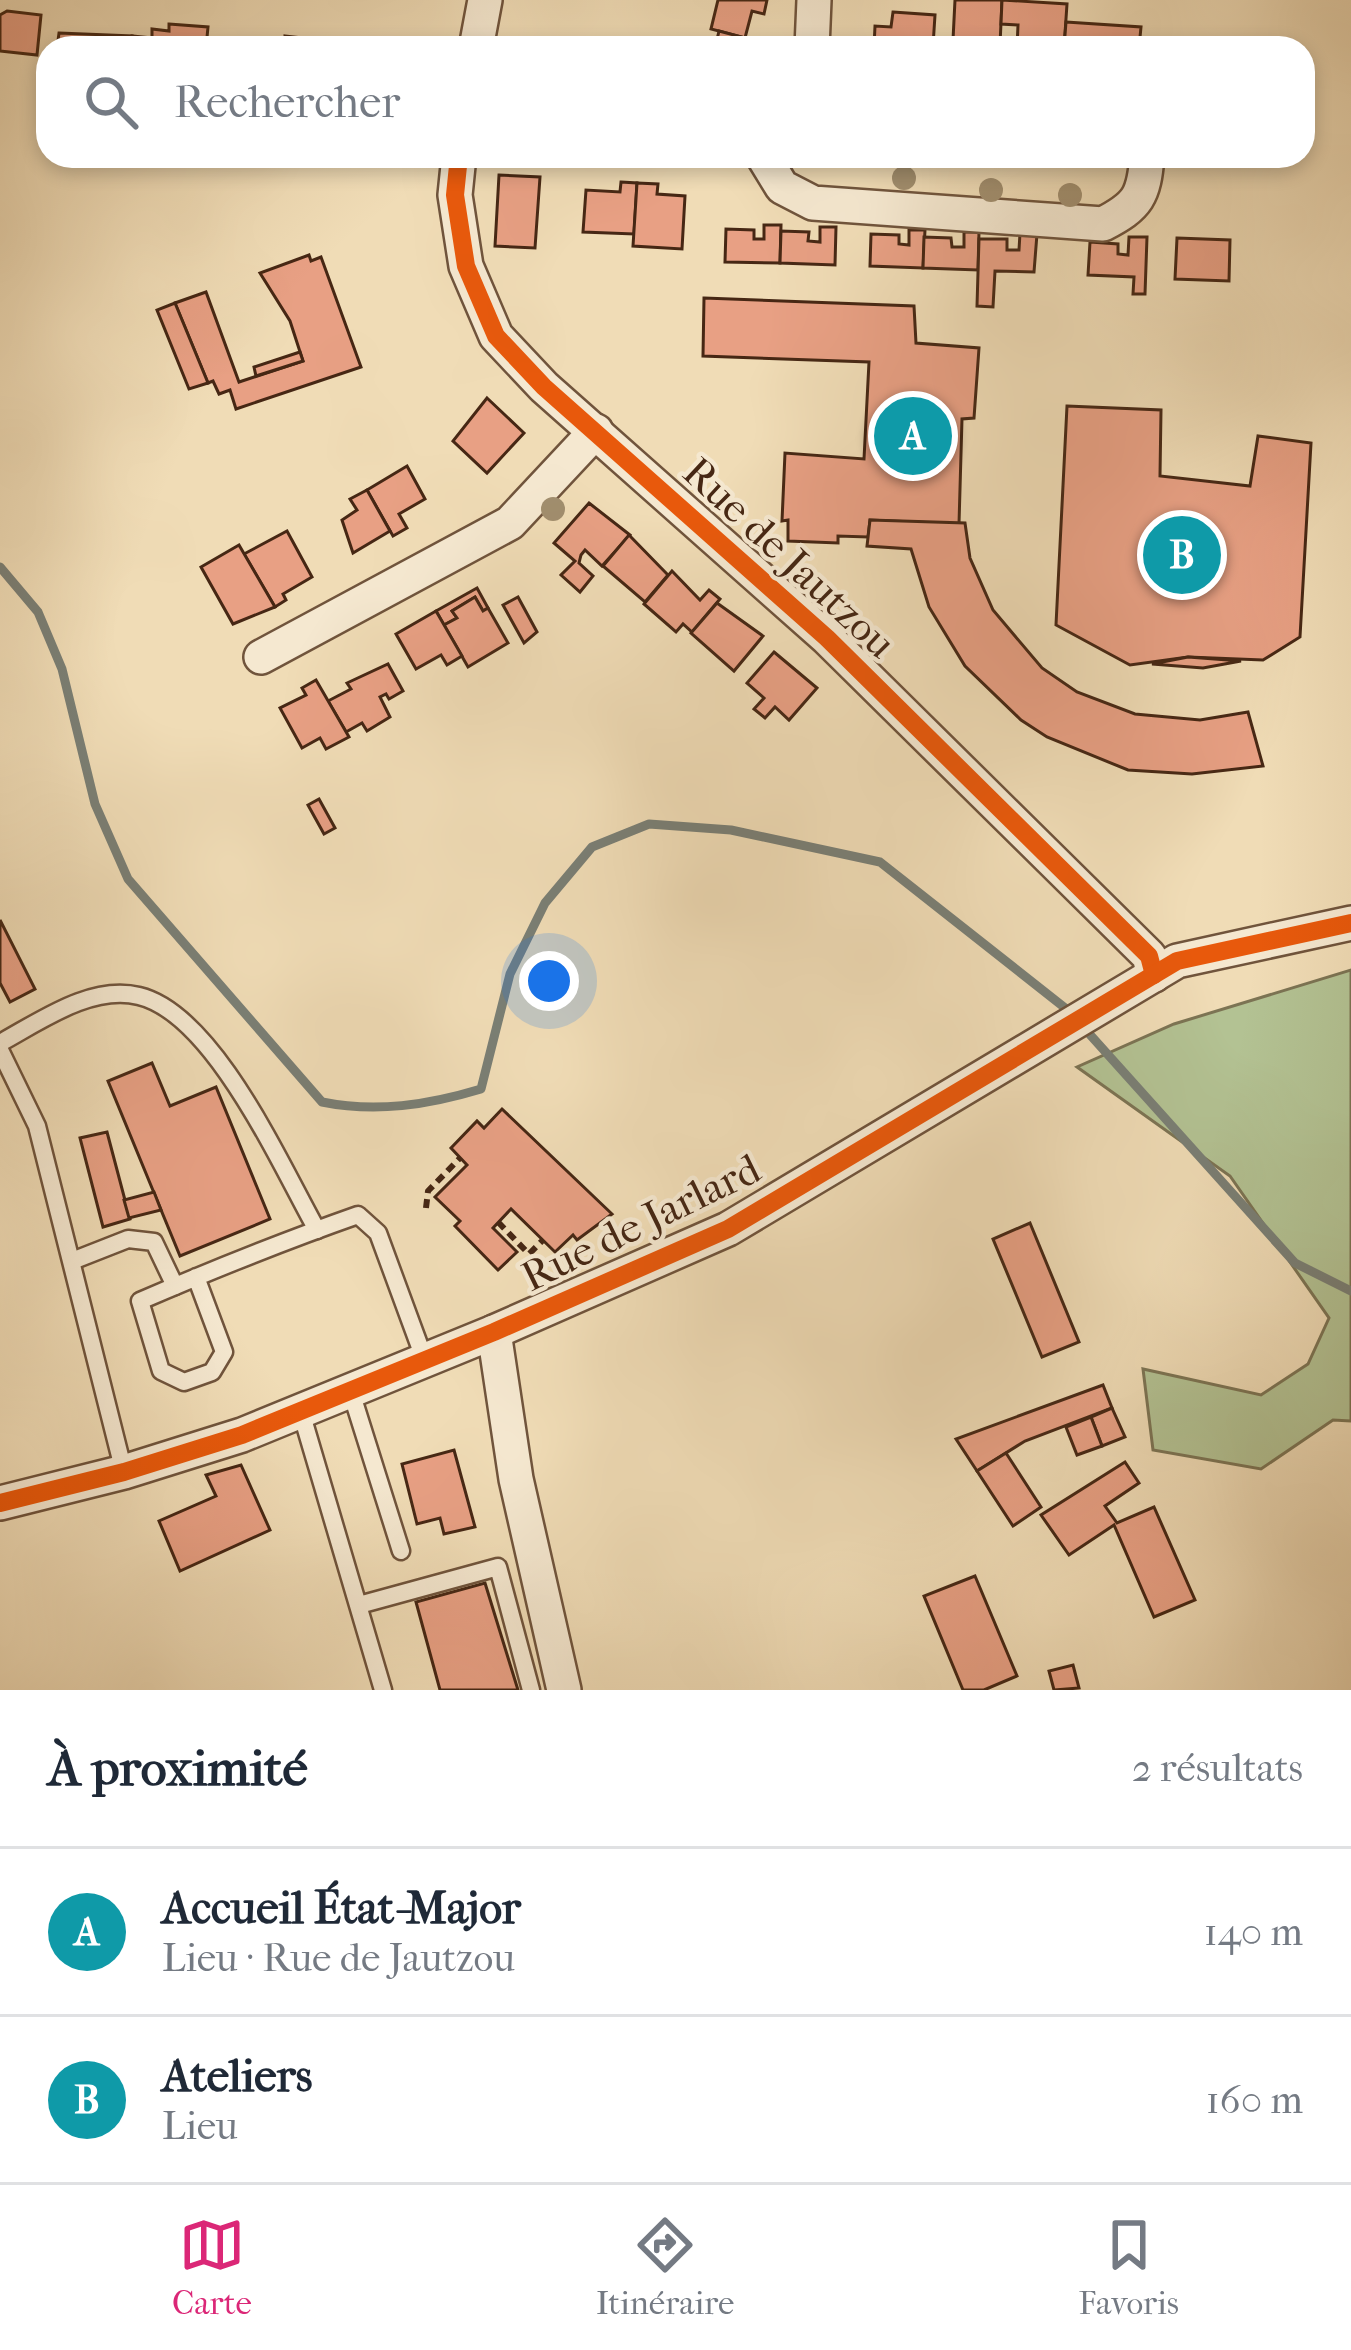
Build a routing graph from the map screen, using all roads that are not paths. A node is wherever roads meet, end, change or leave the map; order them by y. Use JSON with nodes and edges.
{"nodes":[{"id":1,"x":484,"y":0,"type":"edge"},
{"id":2,"x":814,"y":0,"type":"edge"},
{"id":3,"x":478,"y":36,"type":"edge"},
{"id":4,"x":812,"y":36,"type":"edge"},
{"id":5,"x":458,"y":168,"type":"edge"},
{"id":6,"x":770,"y":168,"type":"edge"},
{"id":7,"x":1146,"y":168,"type":"edge"},
{"id":8,"x":596,"y":431,"type":"junction"},
{"id":9,"x":261,"y":657,"type":"dead end"},
{"id":10,"x":1351,"y":923,"type":"edge"},
{"id":11,"x":1141,"y":982,"type":"junction"},
{"id":12,"x":0,"y":1046,"type":"edge"},
{"id":13,"x":317,"y":1230,"type":"junction"},
{"id":14,"x":71,"y":1261,"type":"junction"},
{"id":15,"x":196,"y":1277,"type":"junction"},
{"id":16,"x":175,"y":1286,"type":"junction"},
{"id":17,"x":494,"y":1332,"type":"junction"},
{"id":18,"x":424,"y":1358,"type":"junction"},
{"id":19,"x":351,"y":1392,"type":"junction"},
{"id":20,"x":301,"y":1412,"type":"junction"},
{"id":21,"x":124,"y":1472,"type":"junction"},
{"id":22,"x":0,"y":1503,"type":"edge"},
{"id":23,"x":401,"y":1551,"type":"dead end"},
{"id":24,"x":359,"y":1605,"type":"junction"},
{"id":25,"x":383,"y":1690,"type":"edge"},
{"id":26,"x":531,"y":1690,"type":"edge"},
{"id":27,"x":564,"y":1690,"type":"edge"}],
"edges":[{"from":1,"to":3,"type":"street"},
{"from":2,"to":4,"type":"street"},
{"from":5,"to":8,"type":"street","name":"Rue de Jautzou"},
{"from":6,"to":7,"type":"street"},
{"from":8,"to":9,"type":"street"},
{"from":8,"to":11,"type":"street","name":"Rue de Jautzou"},
{"from":10,"to":11,"type":"street","name":"Rue de Jarlard"},
{"from":11,"to":17,"type":"street","name":"Rue de Jarlard"},
{"from":12,"to":13,"type":"lane"},
{"from":12,"to":14,"type":"lane"},
{"from":13,"to":15,"type":"lane"},
{"from":13,"to":18,"type":"lane"},
{"from":14,"to":16,"type":"lane"},
{"from":14,"to":21,"type":"lane"},
{"from":15,"to":16,"type":"lane"},
{"from":15,"to":16,"type":"lane"},
{"from":17,"to":18,"type":"street","name":"Rue de Jarlard"},
{"from":17,"to":27,"type":"street"},
{"from":18,"to":19,"type":"street","name":"Rue de Jarlard"},
{"from":19,"to":20,"type":"street","name":"Rue de Jarlard"},
{"from":19,"to":23,"type":"lane"},
{"from":20,"to":21,"type":"street","name":"Rue de Jarlard"},
{"from":20,"to":24,"type":"lane"},
{"from":21,"to":22,"type":"street","name":"Rue de Jarlard"},
{"from":24,"to":25,"type":"lane"},
{"from":24,"to":26,"type":"lane"}]}
